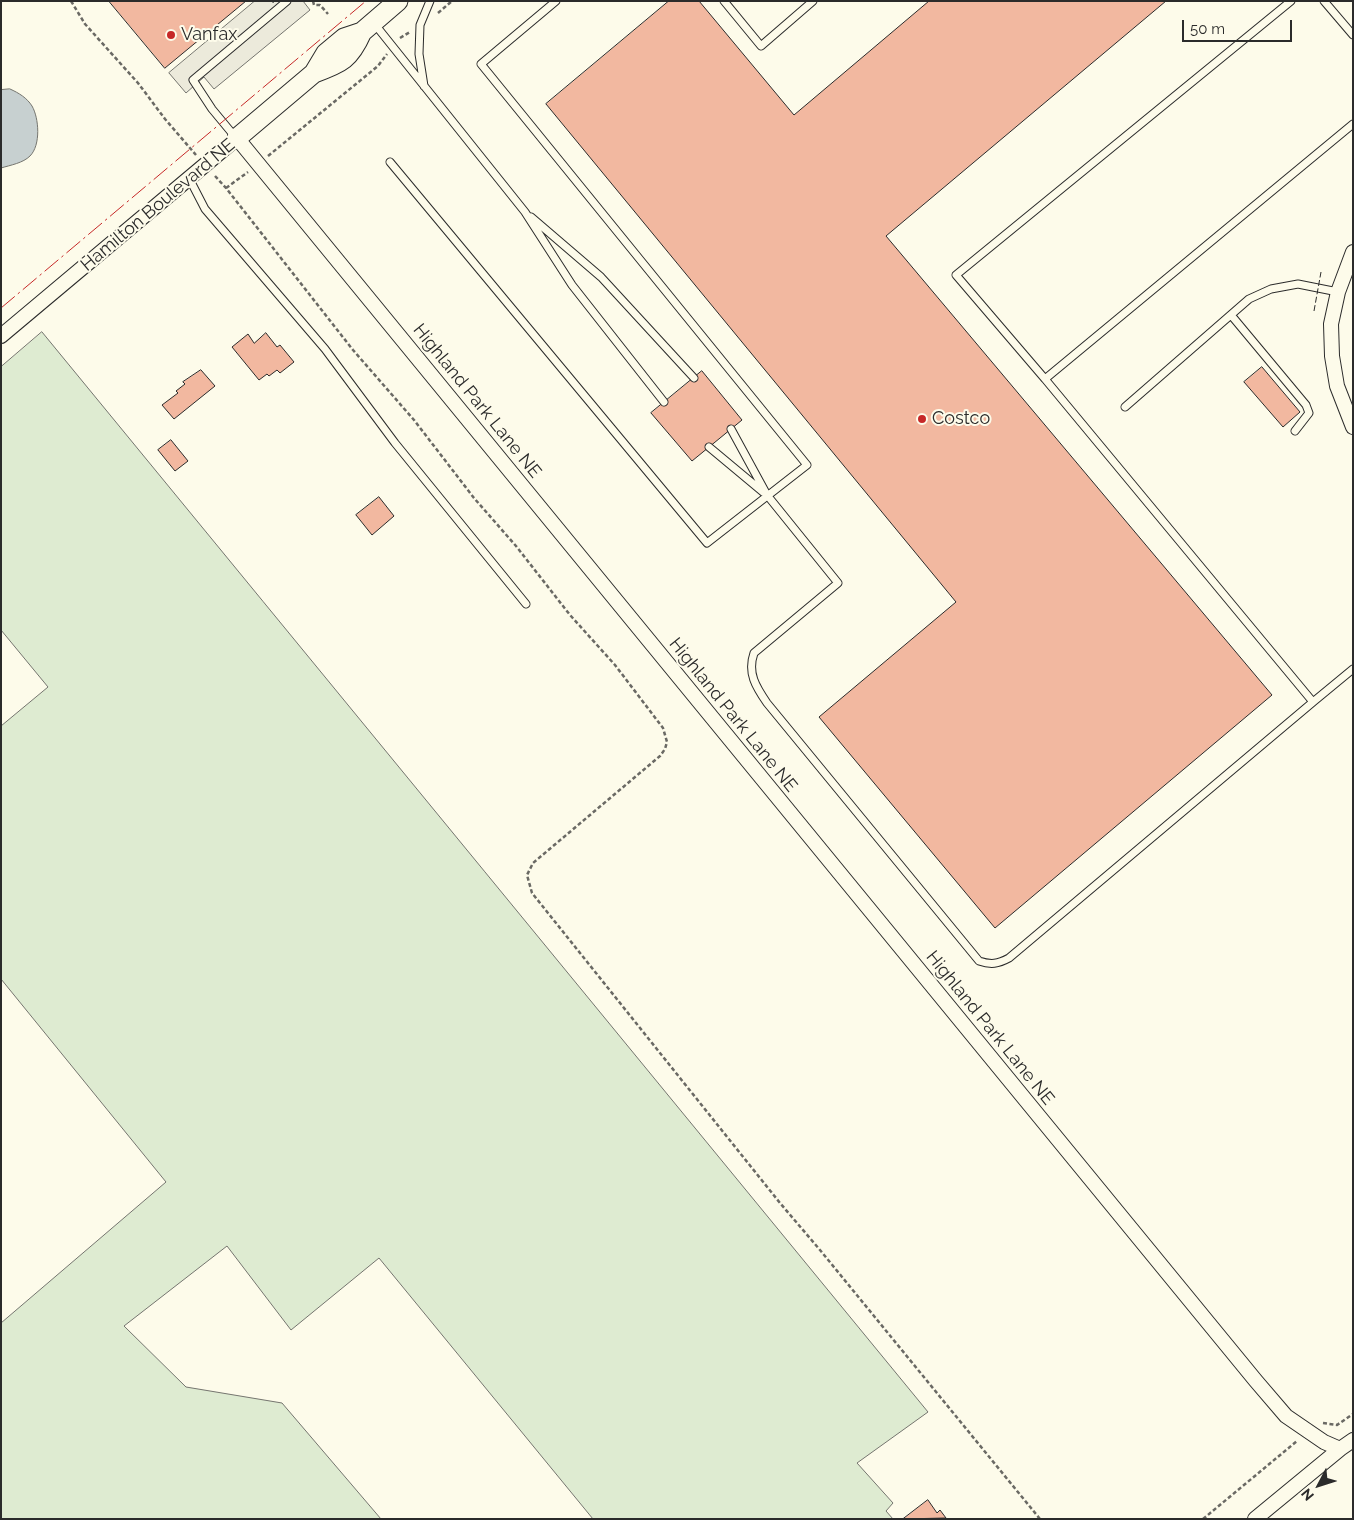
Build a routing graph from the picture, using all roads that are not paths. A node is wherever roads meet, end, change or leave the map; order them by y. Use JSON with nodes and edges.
{"nodes":[{"id":1,"x":287,"y":1,"type":"edge"},
{"id":2,"x":398,"y":1,"type":"edge"},
{"id":3,"x":430,"y":1,"type":"edge"},
{"id":4,"x":556,"y":1,"type":"edge"},
{"id":5,"x":724,"y":1,"type":"edge"},
{"id":6,"x":813,"y":1,"type":"edge"},
{"id":7,"x":1291,"y":1,"type":"edge"},
{"id":8,"x":1324,"y":1,"type":"edge"},
{"id":9,"x":368,"y":27,"type":"junction"},
{"id":10,"x":1353,"y":36,"type":"edge"},
{"id":11,"x":424,"y":86,"type":"junction"},
{"id":12,"x":1353,"y":124,"type":"edge"},
{"id":13,"x":237,"y":138,"type":"junction"},
{"id":14,"x":390,"y":162,"type":"dead end"},
{"id":15,"x":189,"y":178,"type":"junction"},
{"id":16,"x":525,"y":212,"type":"junction"},
{"id":17,"x":1353,"y":252,"type":"edge"},
{"id":18,"x":1338,"y":292,"type":"junction"},
{"id":19,"x":1231,"y":315,"type":"junction"},
{"id":20,"x":1,"y":336,"type":"edge"},
{"id":21,"x":694,"y":378,"type":"dead end"},
{"id":22,"x":1045,"y":379,"type":"junction"},
{"id":23,"x":664,"y":402,"type":"dead end"},
{"id":24,"x":1124,"y":407,"type":"dead end"},
{"id":25,"x":1353,"y":427,"type":"edge"},
{"id":26,"x":731,"y":429,"type":"dead end"},
{"id":27,"x":1295,"y":431,"type":"dead end"},
{"id":28,"x":709,"y":447,"type":"dead end"},
{"id":29,"x":767,"y":496,"type":"junction"},
{"id":30,"x":526,"y":604,"type":"dead end"},
{"id":31,"x":1353,"y":669,"type":"edge"},
{"id":32,"x":1313,"y":702,"type":"junction"},
{"id":33,"x":1353,"y":1440,"type":"edge"},
{"id":34,"x":1340,"y":1449,"type":"junction"},
{"id":35,"x":1255,"y":1519,"type":"edge"}],
"edges":[{"from":1,"to":13,"type":"lane","name":"Highland Park Lane NE"},
{"from":2,"to":9,"type":"street","name":"Hamilton Boulevard NE"},
{"from":3,"to":11,"type":"lane"},
{"from":4,"to":29,"type":"lane"},
{"from":5,"to":6,"type":"lane"},
{"from":7,"to":22,"type":"lane"},
{"from":8,"to":10,"type":"lane"},
{"from":9,"to":11,"type":"lane"},
{"from":9,"to":13,"type":"street","name":"Hamilton Boulevard NE"},
{"from":11,"to":16,"type":"lane"},
{"from":12,"to":22,"type":"lane"},
{"from":13,"to":15,"type":"street","name":"Hamilton Boulevard NE"},
{"from":13,"to":34,"type":"street","name":"Highland Park Lane NE"},
{"from":14,"to":29,"type":"lane"},
{"from":15,"to":20,"type":"street","name":"Hamilton Boulevard NE"},
{"from":15,"to":30,"type":"lane"},
{"from":16,"to":21,"type":"lane"},
{"from":16,"to":23,"type":"lane"},
{"from":17,"to":18,"type":"street"},
{"from":18,"to":19,"type":"lane"},
{"from":18,"to":25,"type":"street"},
{"from":19,"to":24,"type":"lane"},
{"from":19,"to":27,"type":"lane"},
{"from":22,"to":32,"type":"lane"},
{"from":26,"to":29,"type":"lane"},
{"from":28,"to":29,"type":"lane"},
{"from":29,"to":32,"type":"lane"},
{"from":31,"to":32,"type":"lane"},
{"from":33,"to":34,"type":"street"},
{"from":34,"to":35,"type":"street"}]}
